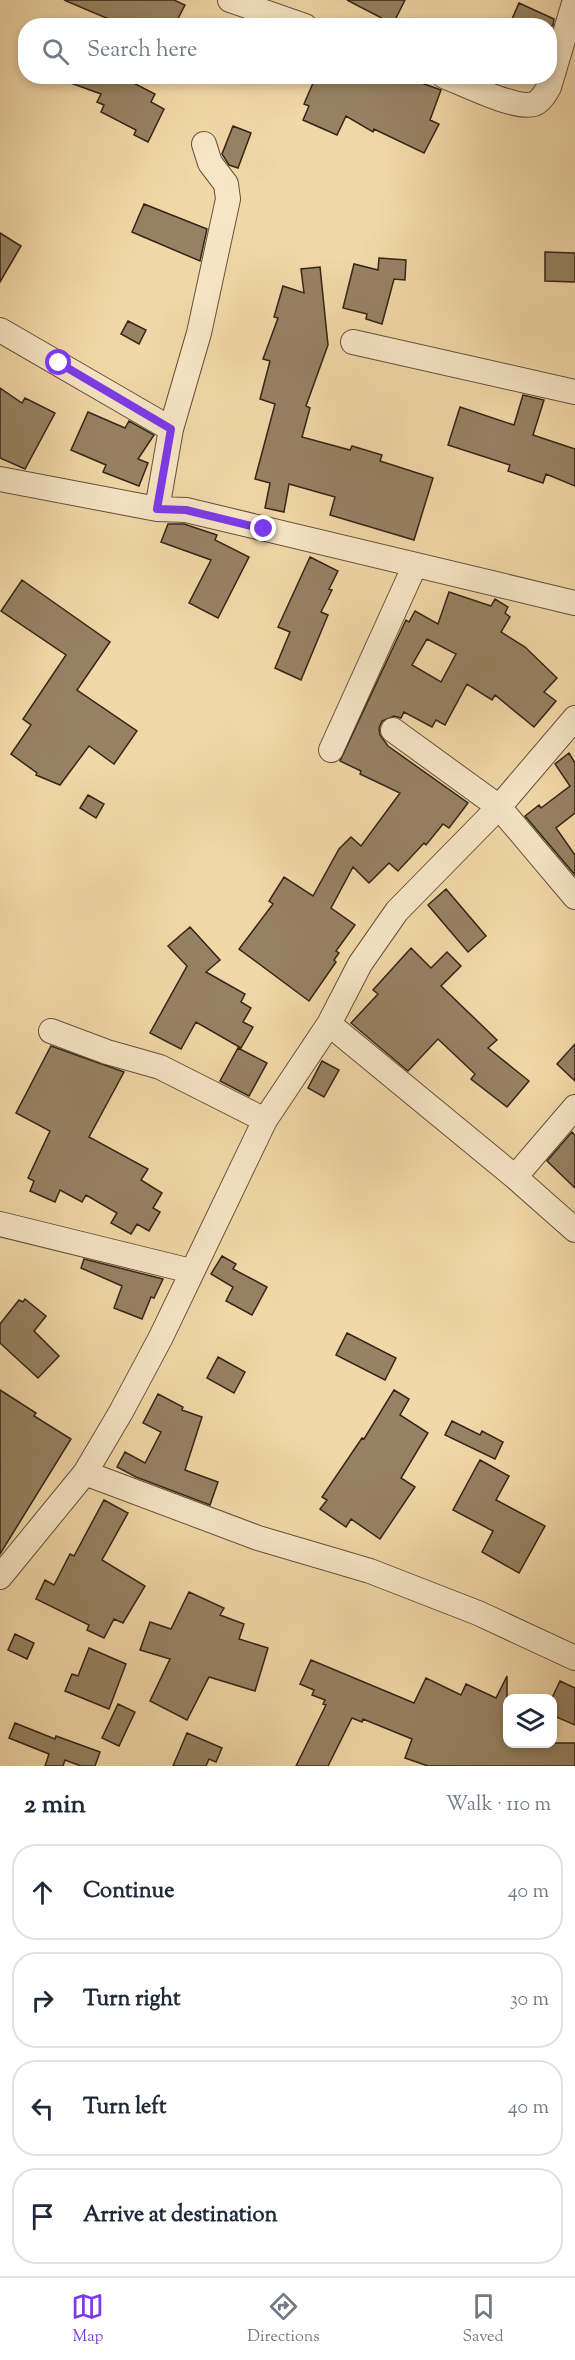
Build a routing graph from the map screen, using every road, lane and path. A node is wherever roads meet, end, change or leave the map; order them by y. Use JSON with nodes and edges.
{"nodes":[{"id":1,"x":230,"y":0,"type":"edge"},
{"id":2,"x":567,"y":2,"type":"edge"},
{"id":3,"x":282,"y":18,"type":"edge"},
{"id":4,"x":557,"y":49,"type":"edge"},
{"id":5,"x":464,"y":84,"type":"edge"},
{"id":6,"x":550,"y":84,"type":"edge"},
{"id":7,"x":204,"y":144,"type":"dead end"},
{"id":8,"x":0,"y":330,"type":"edge"},
{"id":9,"x":353,"y":342,"type":"dead end"},
{"id":10,"x":575,"y":392,"type":"edge"},
{"id":11,"x":171,"y":429,"type":"junction"},
{"id":12,"x":0,"y":479,"type":"edge"},
{"id":13,"x":157,"y":509,"type":"junction"},
{"id":14,"x":415,"y":565,"type":"junction"},
{"id":15,"x":575,"y":603,"type":"edge"},
{"id":16,"x":574,"y":722,"type":"edge"},
{"id":17,"x":393,"y":730,"type":"dead end"},
{"id":18,"x":331,"y":750,"type":"dead end"},
{"id":19,"x":499,"y":807,"type":"junction"},
{"id":20,"x":575,"y":897,"type":"edge"},
{"id":21,"x":329,"y":1024,"type":"junction"},
{"id":22,"x":51,"y":1030,"type":"dead end"},
{"id":23,"x":575,"y":1107,"type":"edge"},
{"id":24,"x":265,"y":1120,"type":"junction"},
{"id":25,"x":515,"y":1177,"type":"junction"},
{"id":26,"x":0,"y":1224,"type":"edge"},
{"id":27,"x":575,"y":1230,"type":"edge"},
{"id":28,"x":191,"y":1271,"type":"junction"},
{"id":29,"x":85,"y":1473,"type":"junction"},
{"id":30,"x":0,"y":1578,"type":"edge"},
{"id":31,"x":575,"y":1658,"type":"edge"}],
"edges":[{"from":1,"to":3,"type":"street"},
{"from":2,"to":4,"type":"street"},
{"from":5,"to":6,"type":"street"},
{"from":7,"to":11,"type":"street"},
{"from":8,"to":11,"type":"street"},
{"from":9,"to":10,"type":"street"},
{"from":11,"to":13,"type":"street"},
{"from":12,"to":13,"type":"street"},
{"from":13,"to":14,"type":"street"},
{"from":14,"to":15,"type":"street"},
{"from":14,"to":18,"type":"street"},
{"from":16,"to":19,"type":"street"},
{"from":17,"to":19,"type":"street"},
{"from":19,"to":20,"type":"street"},
{"from":19,"to":21,"type":"street"},
{"from":21,"to":24,"type":"street"},
{"from":21,"to":25,"type":"street"},
{"from":22,"to":24,"type":"street"},
{"from":23,"to":25,"type":"street"},
{"from":24,"to":28,"type":"street"},
{"from":25,"to":27,"type":"street"},
{"from":26,"to":28,"type":"street"},
{"from":28,"to":29,"type":"street"},
{"from":29,"to":30,"type":"street"},
{"from":29,"to":31,"type":"street"}]}
